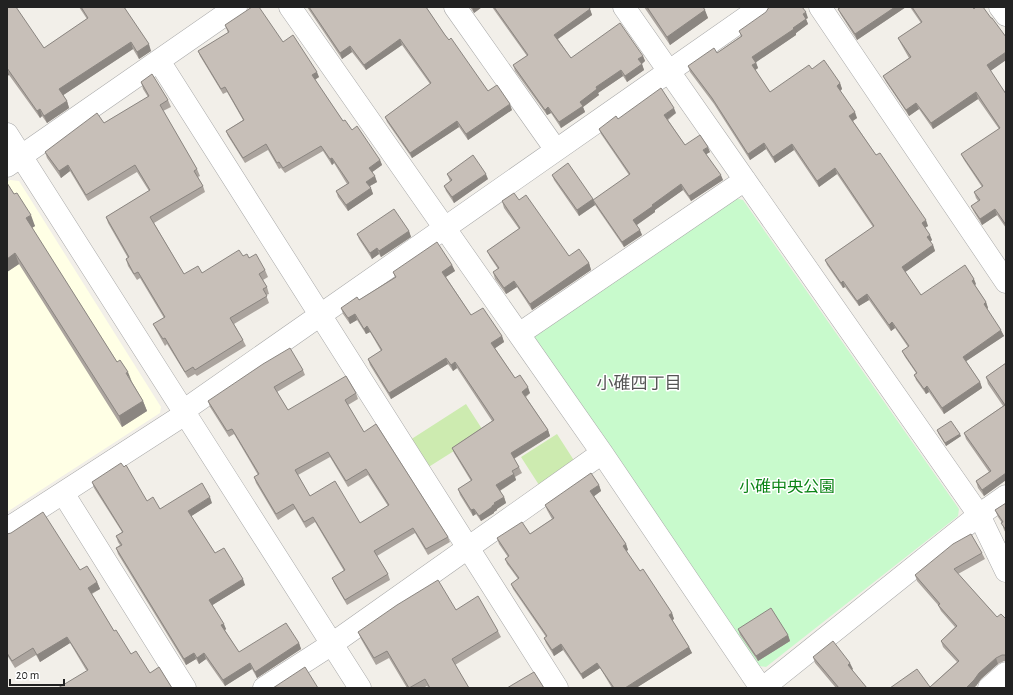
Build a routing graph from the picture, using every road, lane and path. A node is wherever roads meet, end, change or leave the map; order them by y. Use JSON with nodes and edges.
{"nodes":[{"id":1,"x":236,"y":7,"type":"edge"},
{"id":2,"x":290,"y":7,"type":"edge"},
{"id":3,"x":454,"y":7,"type":"edge"},
{"id":4,"x":624,"y":7,"type":"edge"},
{"id":5,"x":761,"y":7,"type":"edge"},
{"id":6,"x":820,"y":7,"type":"edge"},
{"id":7,"x":1000,"y":7,"type":"edge"},
{"id":8,"x":1006,"y":15,"type":"edge"},
{"id":9,"x":159,"y":61,"type":"junction"},
{"id":10,"x":668,"y":72,"type":"junction"},
{"id":11,"x":7,"y":134,"type":"edge"},
{"id":12,"x":556,"y":150,"type":"junction"},
{"id":13,"x":14,"y":161,"type":"edge"},
{"id":14,"x":745,"y":180,"type":"junction"},
{"id":15,"x":444,"y":228,"type":"junction"},
{"id":16,"x":1006,"y":282,"type":"edge"},
{"id":17,"x":321,"y":315,"type":"junction"},
{"id":18,"x":519,"y":334,"type":"junction"},
{"id":19,"x":184,"y":412,"type":"junction"},
{"id":20,"x":602,"y":453,"type":"junction"},
{"id":21,"x":64,"y":493,"type":"junction"},
{"id":22,"x":1006,"y":496,"type":"edge"},
{"id":23,"x":979,"y":515,"type":"junction"},
{"id":24,"x":7,"y":529,"type":"edge"},
{"id":25,"x":468,"y":547,"type":"junction"},
{"id":26,"x":1006,"y":571,"type":"edge"},
{"id":27,"x":332,"y":644,"type":"junction"},
{"id":28,"x":1006,"y":673,"type":"edge"},
{"id":29,"x":185,"y":688,"type":"edge"},
{"id":30,"x":264,"y":688,"type":"edge"},
{"id":31,"x":360,"y":688,"type":"edge"},
{"id":32,"x":558,"y":688,"type":"edge"},
{"id":33,"x":762,"y":688,"type":"edge"},
{"id":34,"x":989,"y":688,"type":"edge"}],
"edges":[{"from":1,"to":9,"type":"street"},
{"from":2,"to":15,"type":"street"},
{"from":3,"to":12,"type":"street"},
{"from":4,"to":10,"type":"street"},
{"from":5,"to":10,"type":"street"},
{"from":6,"to":16,"type":"street"},
{"from":7,"to":8,"type":"street"},
{"from":9,"to":13,"type":"street"},
{"from":9,"to":17,"type":"street"},
{"from":10,"to":12,"type":"street"},
{"from":10,"to":14,"type":"street"},
{"from":11,"to":13,"type":"street"},
{"from":12,"to":15,"type":"street"},
{"from":13,"to":19,"type":"street"},
{"from":14,"to":18,"type":"street"},
{"from":14,"to":23,"type":"street"},
{"from":15,"to":17,"type":"street"},
{"from":15,"to":18,"type":"street"},
{"from":17,"to":19,"type":"street"},
{"from":17,"to":25,"type":"street"},
{"from":18,"to":20,"type":"street"},
{"from":19,"to":21,"type":"street"},
{"from":19,"to":27,"type":"street"},
{"from":20,"to":25,"type":"street"},
{"from":20,"to":33,"type":"street"},
{"from":21,"to":24,"type":"street"},
{"from":21,"to":29,"type":"street"},
{"from":22,"to":23,"type":"street"},
{"from":23,"to":26,"type":"street"},
{"from":23,"to":33,"type":"street"},
{"from":25,"to":27,"type":"street"},
{"from":25,"to":32,"type":"street"},
{"from":27,"to":30,"type":"street"},
{"from":27,"to":31,"type":"street"},
{"from":28,"to":34,"type":"street"}]}
